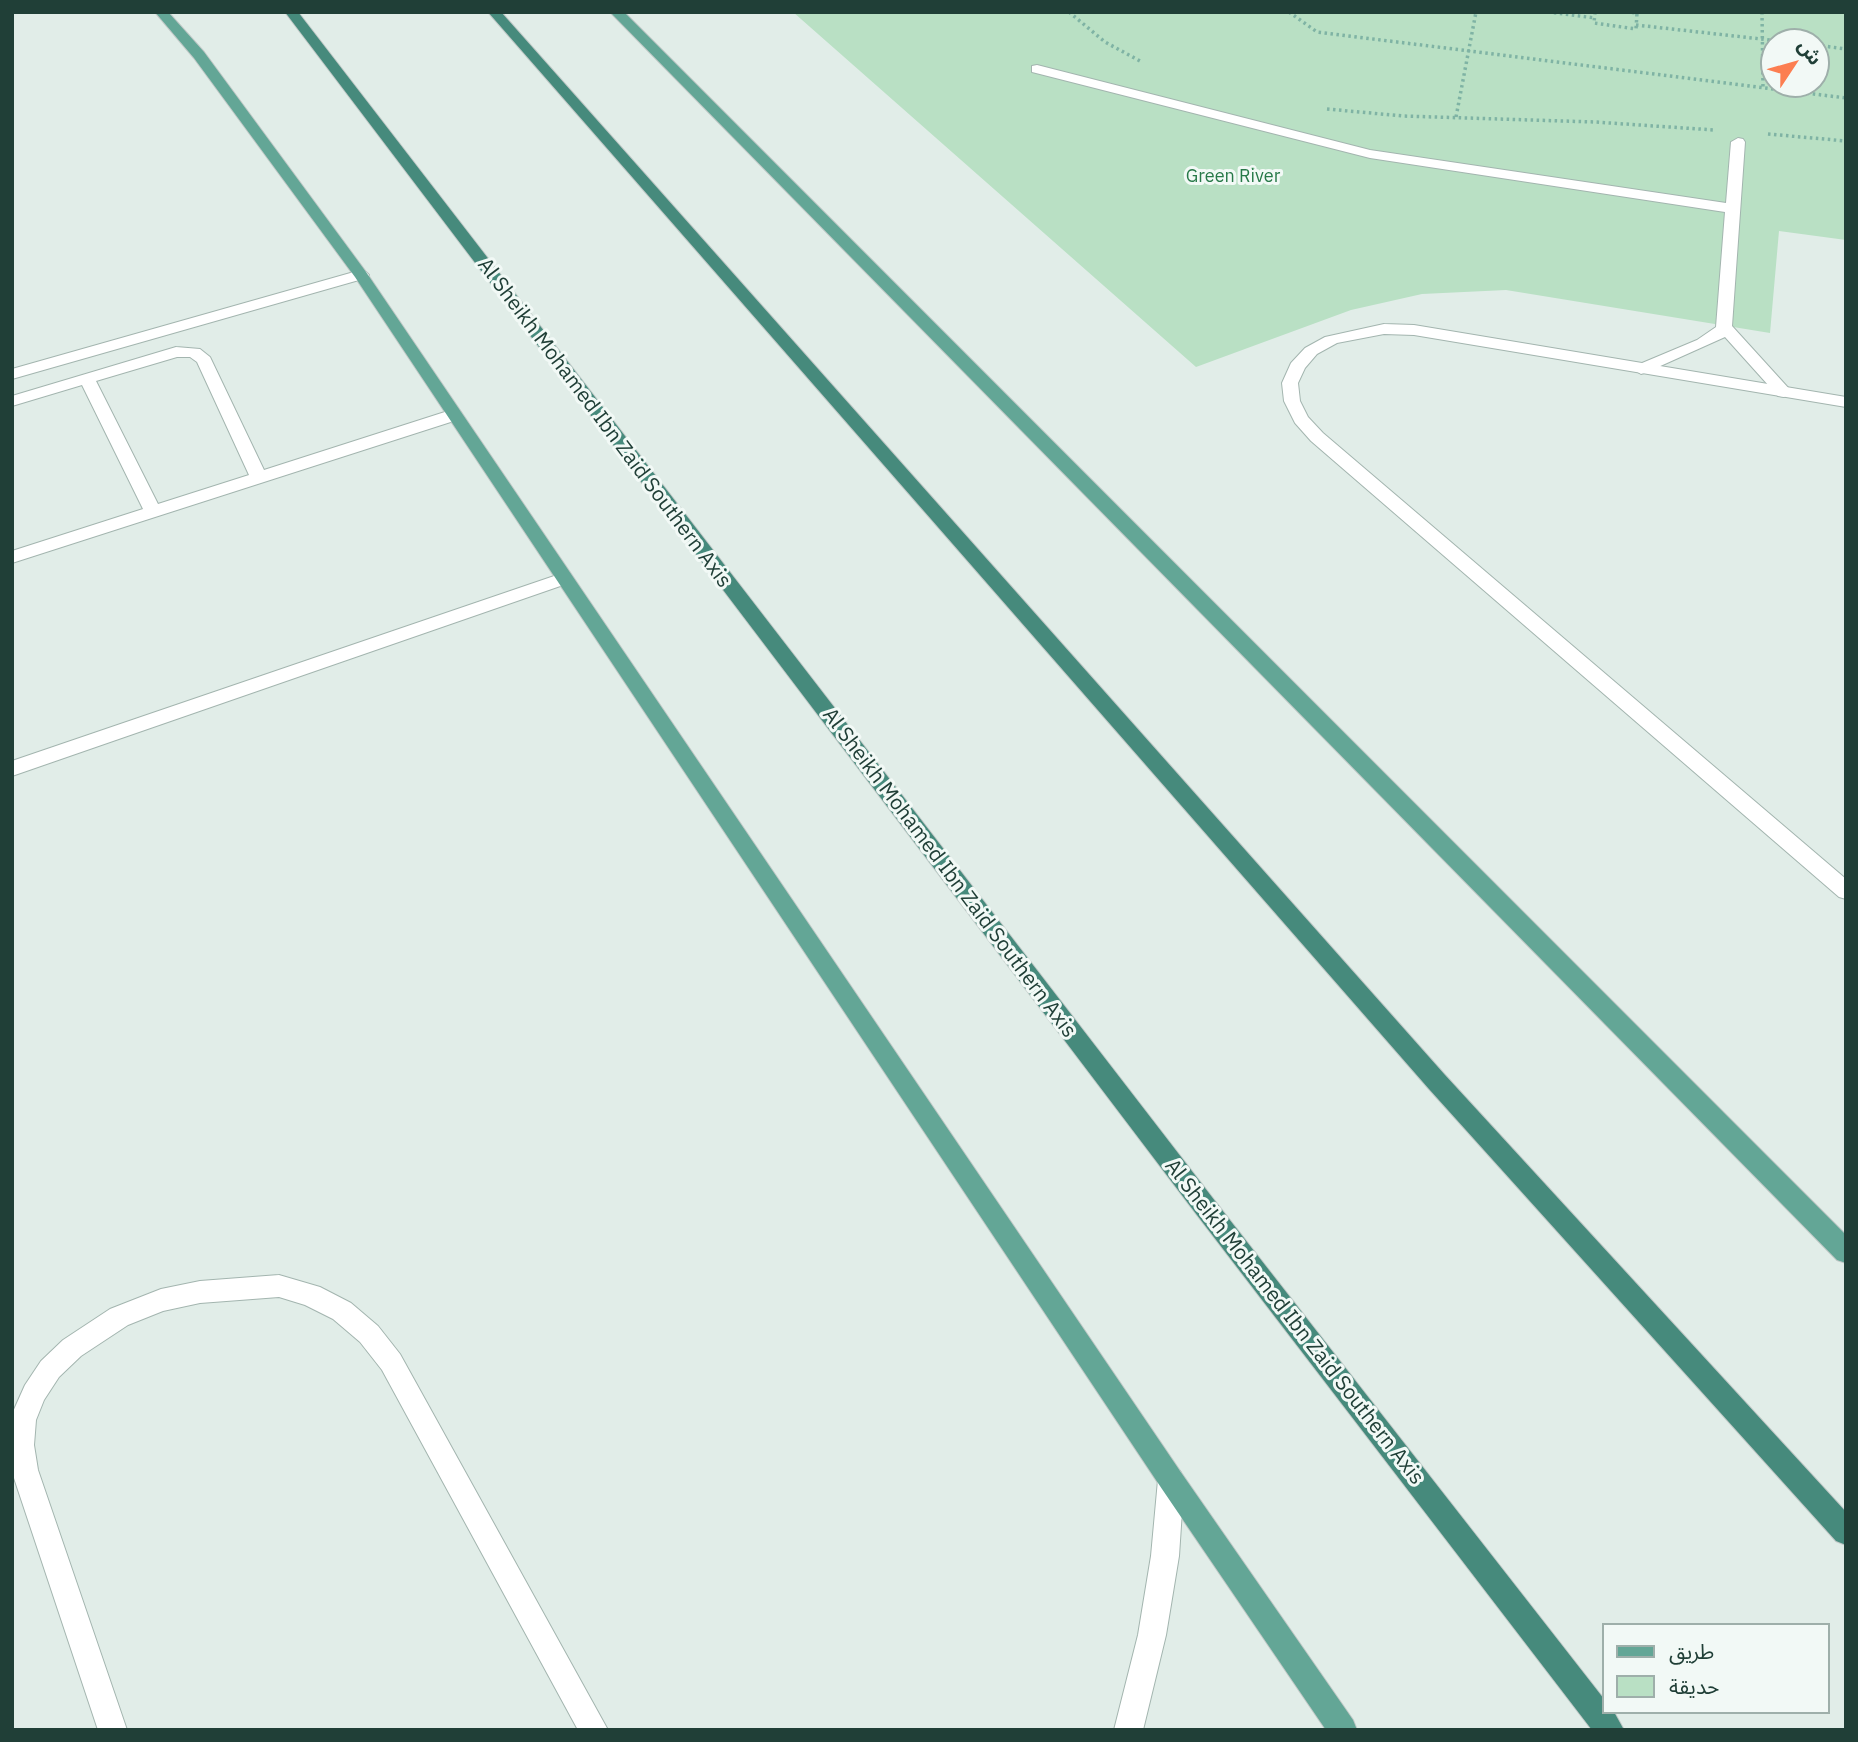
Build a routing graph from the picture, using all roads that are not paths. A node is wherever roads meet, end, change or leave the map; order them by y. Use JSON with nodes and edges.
{"nodes":[{"id":1,"x":161,"y":12,"type":"edge"},
{"id":2,"x":291,"y":12,"type":"edge"},
{"id":3,"x":494,"y":12,"type":"edge"},
{"id":4,"x":616,"y":12,"type":"edge"},
{"id":5,"x":1037,"y":69,"type":"dead end"},
{"id":6,"x":1738,"y":142,"type":"dead end"},
{"id":7,"x":1733,"y":209,"type":"junction"},
{"id":8,"x":360,"y":275,"type":"junction"},
{"id":9,"x":1724,"y":327,"type":"junction"},
{"id":10,"x":1641,"y":369,"type":"junction"},
{"id":11,"x":12,"y":374,"type":"edge"},
{"id":12,"x":87,"y":379,"type":"junction"},
{"id":13,"x":1784,"y":391,"type":"junction"},
{"id":14,"x":12,"y":401,"type":"edge"},
{"id":15,"x":1846,"y":401,"type":"edge"},
{"id":16,"x":454,"y":415,"type":"junction"},
{"id":17,"x":259,"y":477,"type":"junction"},
{"id":18,"x":153,"y":512,"type":"junction"},
{"id":19,"x":12,"y":557,"type":"edge"},
{"id":20,"x":564,"y":579,"type":"junction"},
{"id":21,"x":12,"y":769,"type":"edge"},
{"id":22,"x":1846,"y":891,"type":"edge"},
{"id":23,"x":1846,"y":1252,"type":"edge"},
{"id":24,"x":1171,"y":1480,"type":"junction"},
{"id":25,"x":1846,"y":1532,"type":"edge"},
{"id":26,"x":113,"y":1730,"type":"edge"},
{"id":27,"x":594,"y":1730,"type":"edge"},
{"id":28,"x":1128,"y":1730,"type":"edge"},
{"id":29,"x":1343,"y":1730,"type":"edge"},
{"id":30,"x":1610,"y":1730,"type":"edge"}],
"edges":[{"from":1,"to":8,"type":"main road"},
{"from":2,"to":30,"type":"highway","name":"Al Sheikh Mohamed Ibn Zaid Southern Axis"},
{"from":3,"to":25,"type":"highway"},
{"from":4,"to":23,"type":"main road"},
{"from":5,"to":7,"type":"street"},
{"from":6,"to":7,"type":"street"},
{"from":7,"to":9,"type":"street"},
{"from":8,"to":11,"type":"street"},
{"from":8,"to":16,"type":"main road"},
{"from":9,"to":10,"type":"street"},
{"from":9,"to":13,"type":"street"},
{"from":10,"to":13,"type":"street"},
{"from":10,"to":22,"type":"street"},
{"from":12,"to":14,"type":"street"},
{"from":12,"to":17,"type":"street"},
{"from":12,"to":18,"type":"street"},
{"from":13,"to":15,"type":"street"},
{"from":16,"to":17,"type":"street"},
{"from":16,"to":20,"type":"main road"},
{"from":17,"to":18,"type":"street"},
{"from":18,"to":19,"type":"street"},
{"from":20,"to":21,"type":"street"},
{"from":20,"to":24,"type":"main road"},
{"from":24,"to":28,"type":"street"},
{"from":24,"to":29,"type":"main road"},
{"from":26,"to":27,"type":"street"}]}
